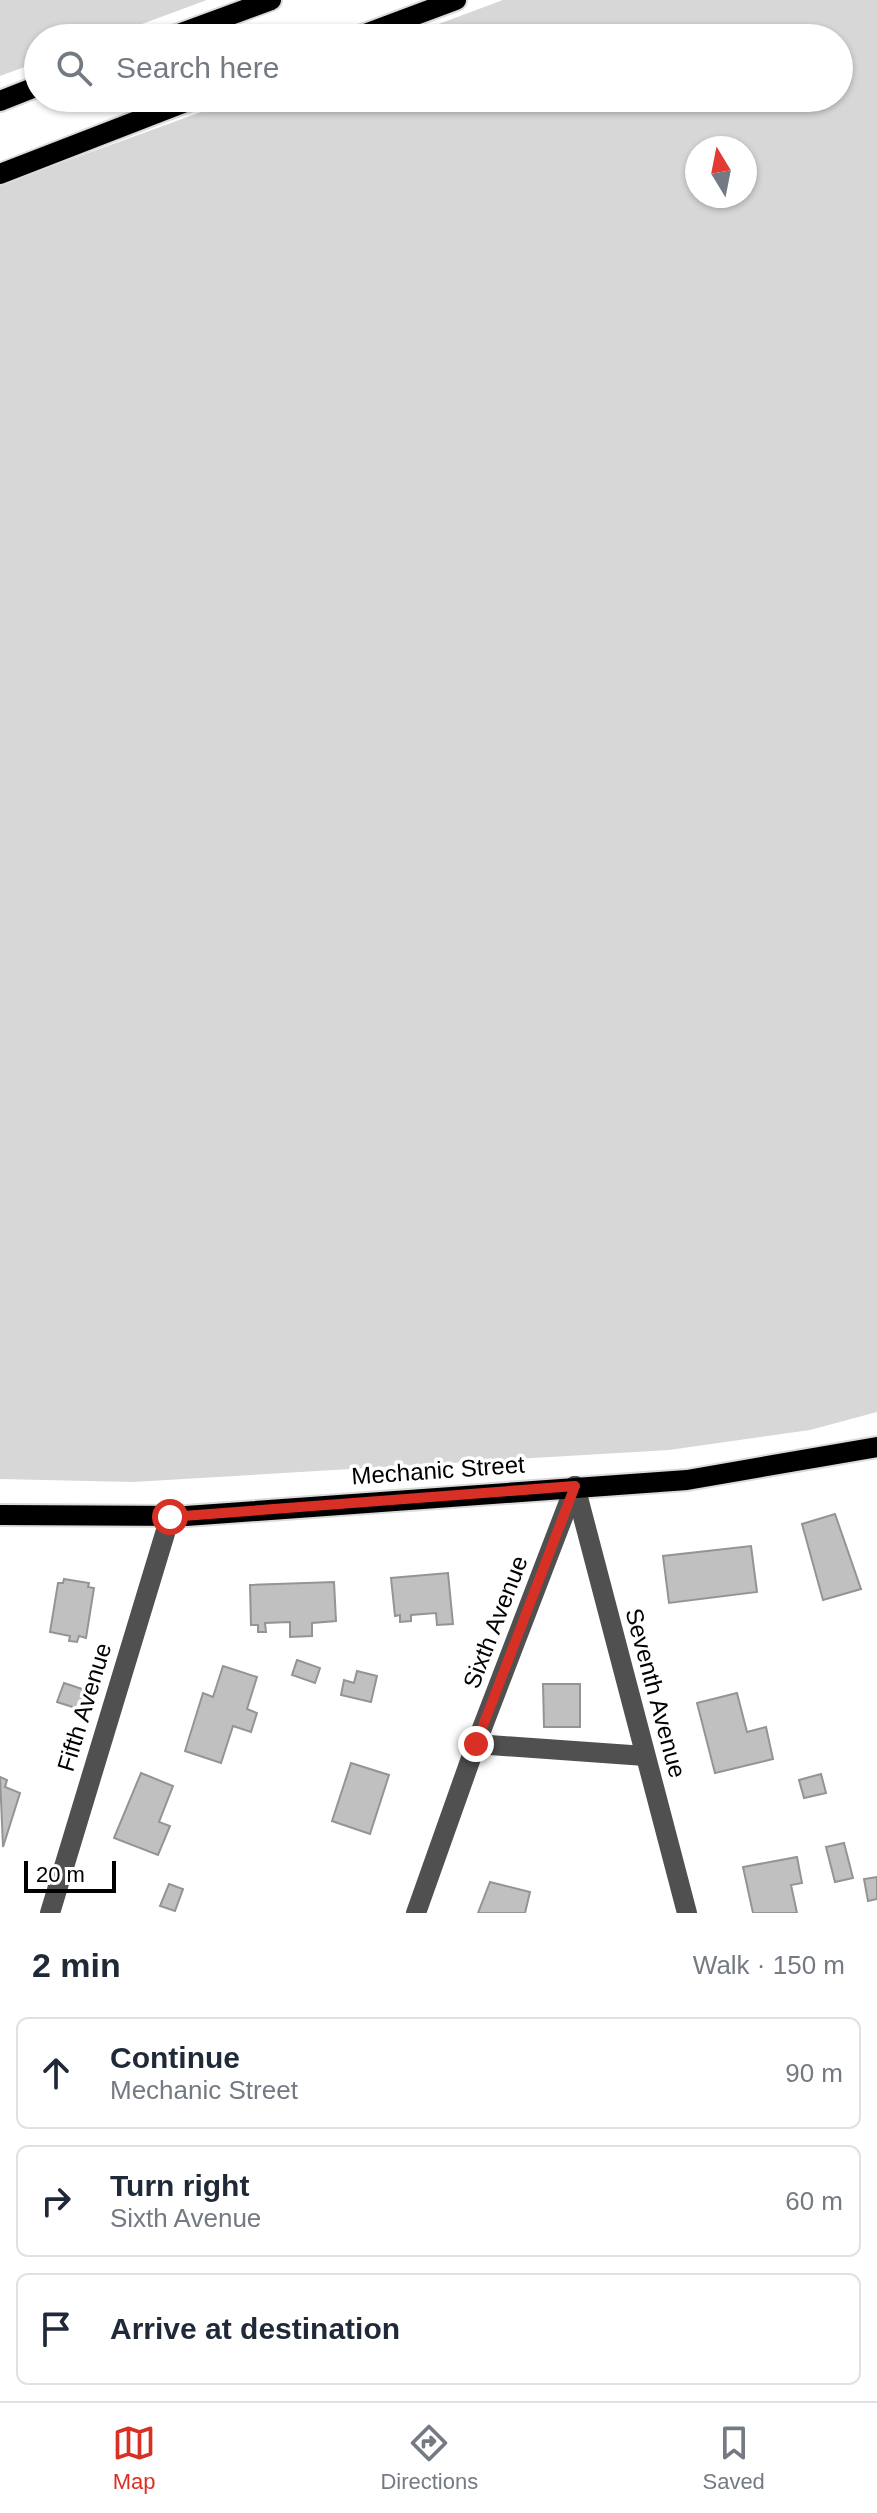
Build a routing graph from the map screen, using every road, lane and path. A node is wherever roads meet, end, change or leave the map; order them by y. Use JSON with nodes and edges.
{"nodes":[{"id":1,"x":271,"y":0,"type":"edge"},
{"id":2,"x":456,"y":0,"type":"edge"},
{"id":3,"x":206,"y":24,"type":"edge"},
{"id":4,"x":392,"y":24,"type":"edge"},
{"id":5,"x":24,"y":92,"type":"edge"},
{"id":6,"x":0,"y":101,"type":"edge"},
{"id":7,"x":160,"y":112,"type":"edge"},
{"id":8,"x":0,"y":174,"type":"edge"},
{"id":9,"x":877,"y":1447,"type":"edge"},
{"id":10,"x":575,"y":1486,"type":"junction"},
{"id":11,"x":0,"y":1515,"type":"edge"},
{"id":12,"x":170,"y":1517,"type":"junction"},
{"id":13,"x":476,"y":1744,"type":"junction"},
{"id":14,"x":645,"y":1756,"type":"junction"},
{"id":15,"x":50,"y":1913,"type":"edge"},
{"id":16,"x":416,"y":1913,"type":"edge"},
{"id":17,"x":687,"y":1913,"type":"edge"}],
"edges":[{"from":1,"to":3,"type":"main road"},
{"from":2,"to":4,"type":"main road"},
{"from":5,"to":6,"type":"main road"},
{"from":7,"to":8,"type":"main road"},
{"from":9,"to":10,"type":"main road","name":"Mechanic Street"},
{"from":10,"to":12,"type":"main road","name":"Mechanic Street"},
{"from":10,"to":13,"type":"street","name":"Sixth Avenue"},
{"from":10,"to":14,"type":"street","name":"Seventh Avenue"},
{"from":11,"to":12,"type":"main road","name":"Mechanic Street"},
{"from":12,"to":15,"type":"street","name":"Fifth Avenue"},
{"from":13,"to":14,"type":"street"},
{"from":13,"to":16,"type":"street","name":"Sixth Avenue"},
{"from":14,"to":17,"type":"street","name":"Seventh Avenue"}]}
